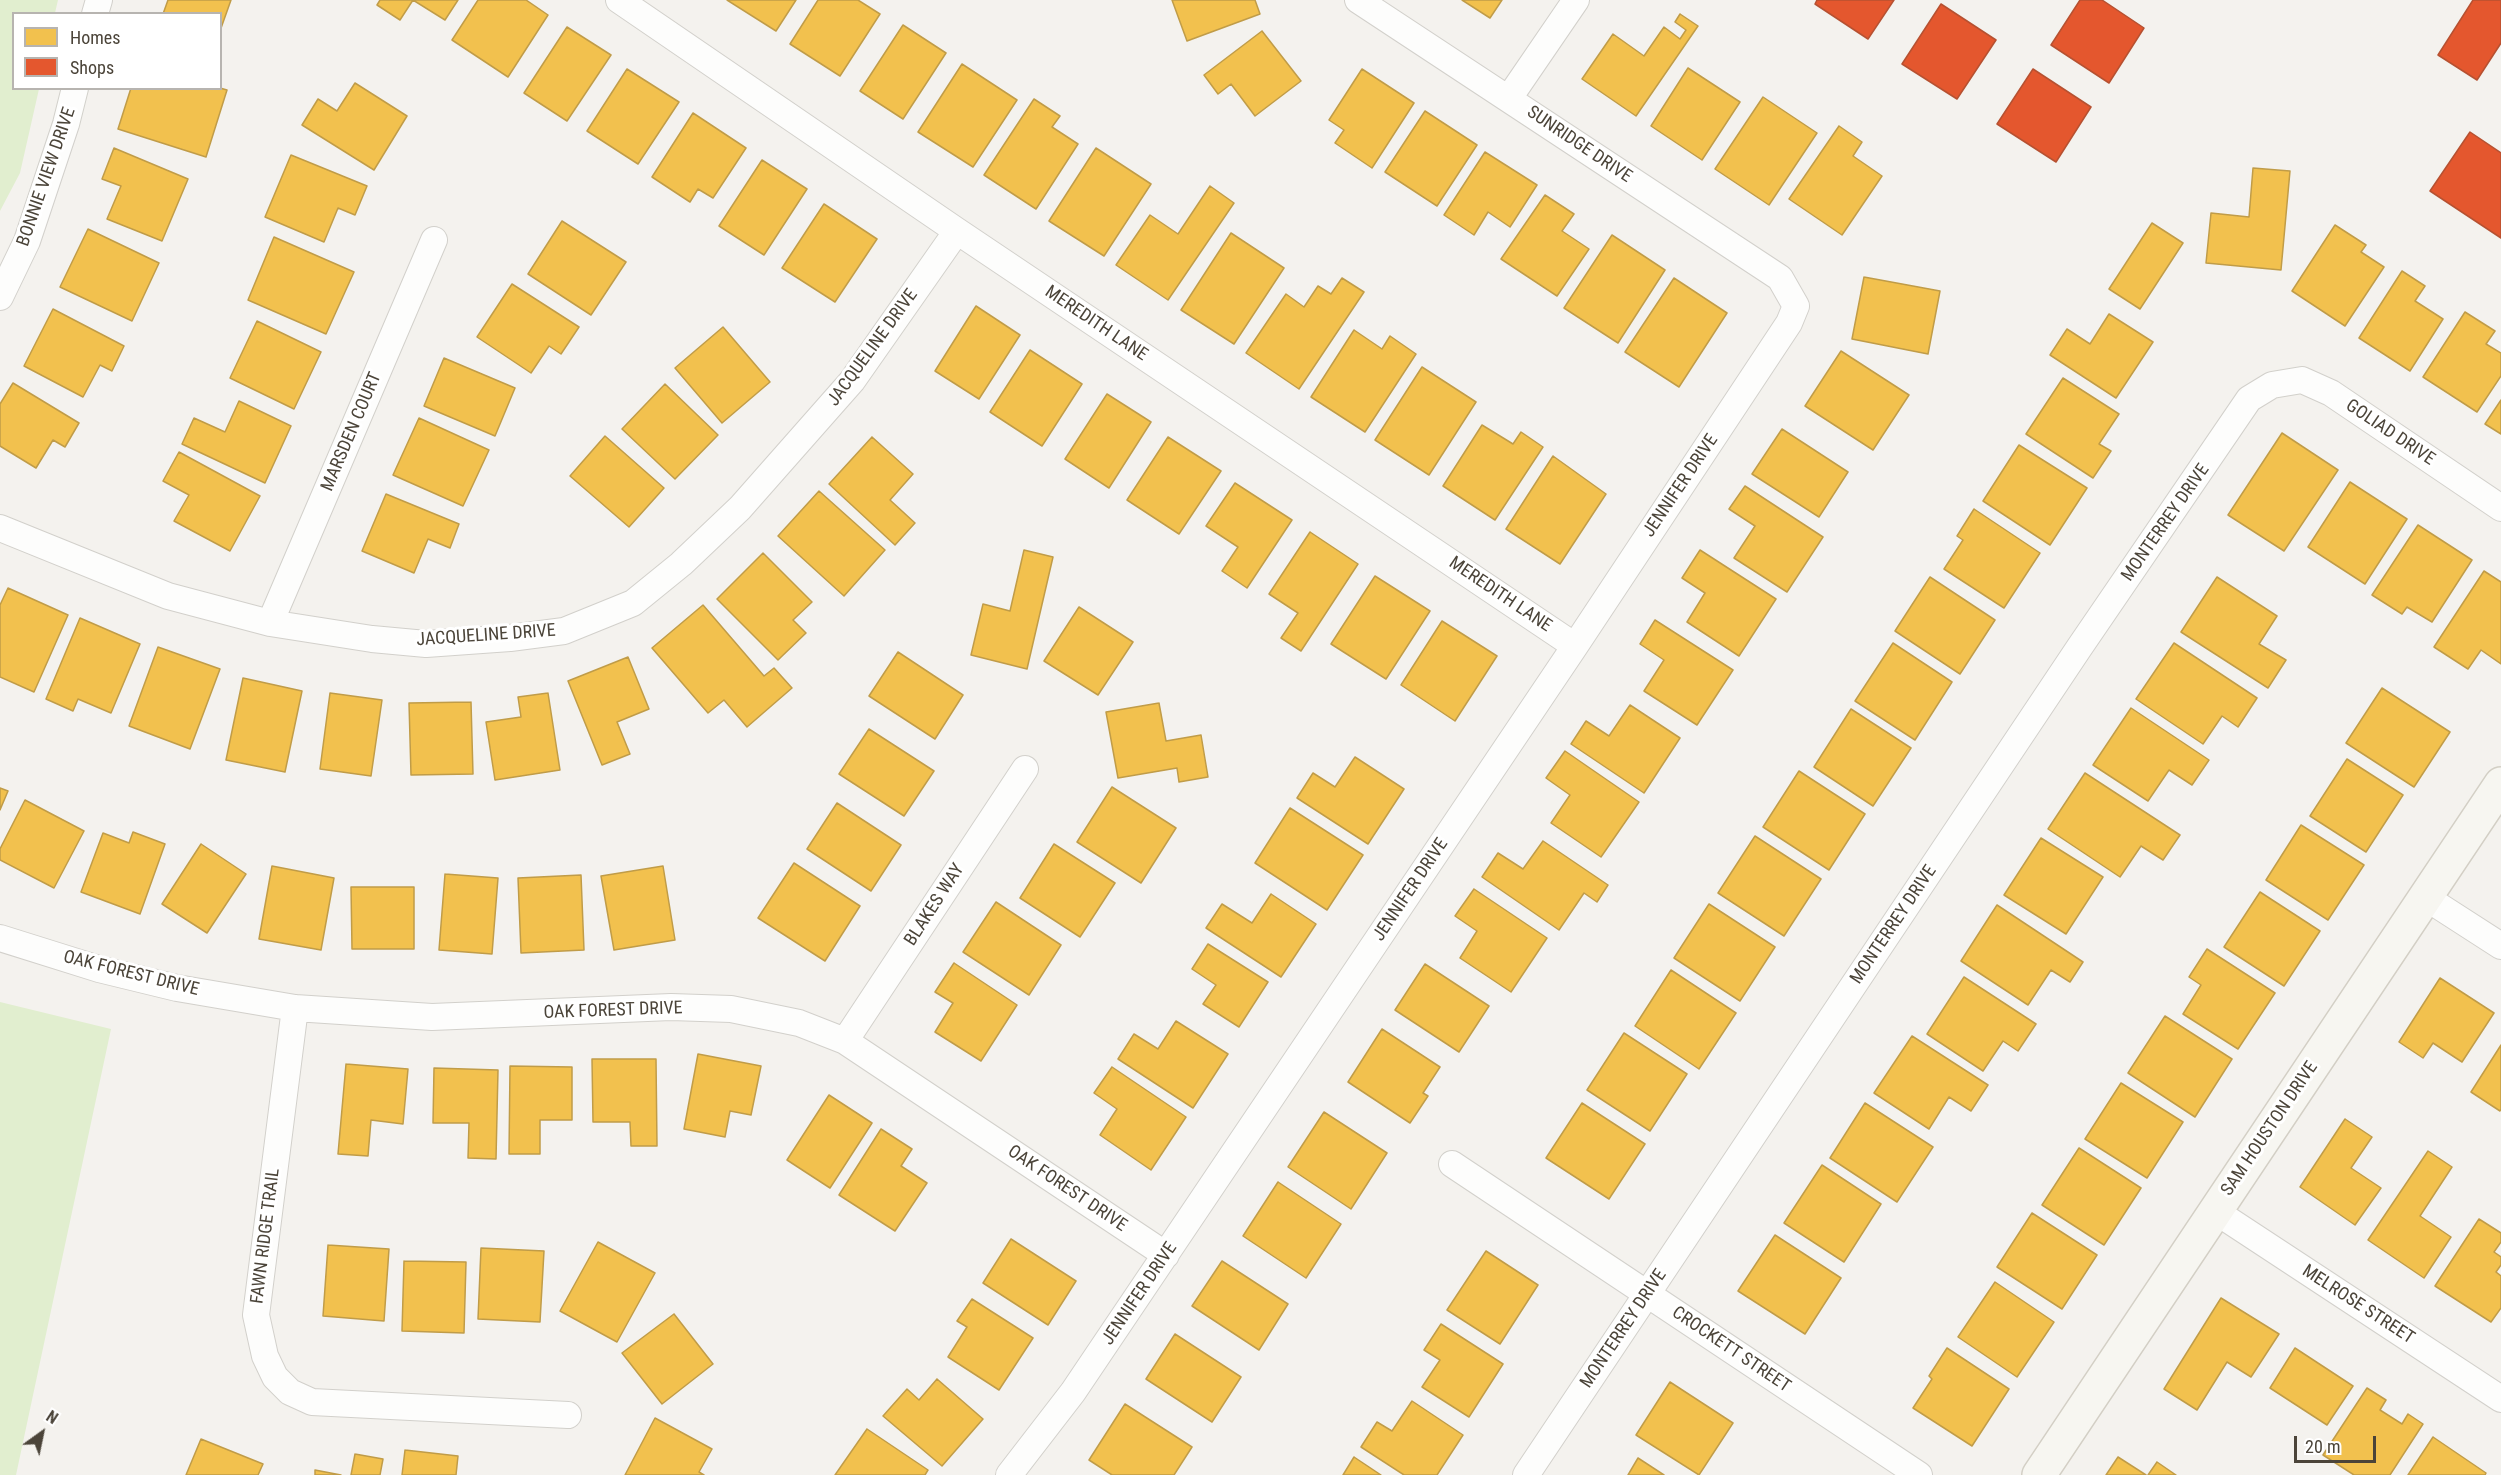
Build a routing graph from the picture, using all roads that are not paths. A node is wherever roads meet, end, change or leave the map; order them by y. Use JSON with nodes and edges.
{"nodes":[{"id":1,"x":619,"y":0,"type":"edge"},
{"id":2,"x":1358,"y":0,"type":"edge"},
{"id":3,"x":1576,"y":0,"type":"edge"},
{"id":4,"x":74,"y":90,"type":"edge"},
{"id":5,"x":1509,"y":98,"type":"junction"},
{"id":6,"x":957,"y":231,"type":"junction"},
{"id":7,"x":434,"y":240,"type":"dead end"},
{"id":8,"x":0,"y":297,"type":"edge"},
{"id":9,"x":1793,"y":297,"type":"joint"},
{"id":10,"x":2272,"y":385,"type":"joint"},
{"id":11,"x":2501,"y":508,"type":"edge"},
{"id":12,"x":0,"y":528,"type":"edge"},
{"id":13,"x":270,"y":623,"type":"junction"},
{"id":14,"x":1575,"y":646,"type":"junction"},
{"id":15,"x":1025,"y":769,"type":"dead end"},
{"id":16,"x":2501,"y":784,"type":"edge"},
{"id":17,"x":2426,"y":897,"type":"junction"},
{"id":18,"x":0,"y":938,"type":"edge"},
{"id":19,"x":2501,"y":946,"type":"edge"},
{"id":20,"x":294,"y":1008,"type":"junction"},
{"id":21,"x":845,"y":1041,"type":"junction"},
{"id":22,"x":1452,"y":1164,"type":"dead end"},
{"id":23,"x":2215,"y":1211,"type":"junction"},
{"id":24,"x":1166,"y":1255,"type":"junction"},
{"id":25,"x":1647,"y":1294,"type":"junction"},
{"id":26,"x":2501,"y":1399,"type":"edge"},
{"id":27,"x":568,"y":1415,"type":"dead end"},
{"id":28,"x":1009,"y":1475,"type":"edge"},
{"id":29,"x":1526,"y":1475,"type":"edge"},
{"id":30,"x":1919,"y":1475,"type":"edge"},
{"id":31,"x":2039,"y":1475,"type":"edge"}],
"edges":[{"from":1,"to":6,"type":"street","name":"MEREDITH LANE"},
{"from":2,"to":5,"type":"street","name":"SUNRIDGE DRIVE"},
{"from":3,"to":5,"type":"street"},
{"from":4,"to":8,"type":"street","name":"BONNIE VIEW DRIVE"},
{"from":5,"to":9,"type":"street","name":"SUNRIDGE DRIVE"},
{"from":6,"to":13,"type":"street","name":"JACQUELINE DRIVE"},
{"from":6,"to":14,"type":"street","name":"MEREDITH LANE"},
{"from":7,"to":13,"type":"street","name":"MARSDEN COURT"},
{"from":9,"to":14,"type":"street","name":"JENNIFER DRIVE"},
{"from":10,"to":11,"type":"street","name":"GOLIAD DRIVE"},
{"from":10,"to":25,"type":"street","name":"MONTERREY DRIVE"},
{"from":12,"to":13,"type":"street","name":"JACQUELINE DRIVE"},
{"from":14,"to":24,"type":"street","name":"JENNIFER DRIVE"},
{"from":15,"to":21,"type":"street","name":"BLAKES WAY"},
{"from":16,"to":17,"type":"street","name":"SAM HOUSTON DRIVE"},
{"from":17,"to":19,"type":"street"},
{"from":17,"to":23,"type":"street","name":"SAM HOUSTON DRIVE"},
{"from":18,"to":20,"type":"street","name":"OAK FOREST DRIVE"},
{"from":20,"to":21,"type":"street","name":"OAK FOREST DRIVE"},
{"from":20,"to":27,"type":"street","name":"FAWN RIDGE TRAIL"},
{"from":21,"to":24,"type":"street","name":"OAK FOREST DRIVE"},
{"from":22,"to":25,"type":"street","name":"CROCKETT STREET"},
{"from":23,"to":26,"type":"street","name":"MELROSE STREET"},
{"from":23,"to":31,"type":"street","name":"SAM HOUSTON DRIVE"},
{"from":24,"to":28,"type":"street","name":"JENNIFER DRIVE"},
{"from":25,"to":29,"type":"street","name":"MONTERREY DRIVE"},
{"from":25,"to":30,"type":"street","name":"CROCKETT STREET"}]}
